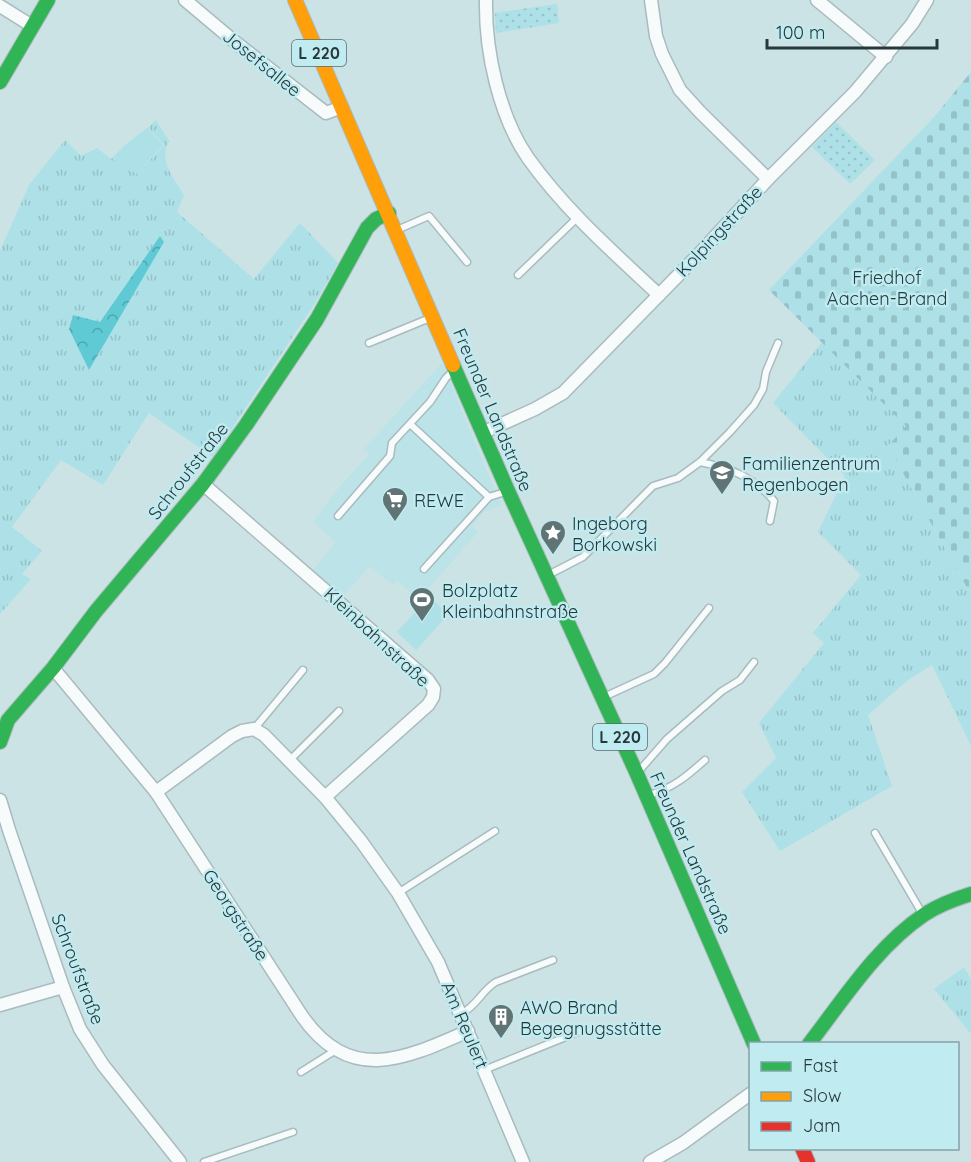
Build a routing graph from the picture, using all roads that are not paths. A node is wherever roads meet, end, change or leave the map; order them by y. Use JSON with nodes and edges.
{"nodes":[{"id":1,"x":48,"y":0,"type":"edge"},
{"id":2,"x":185,"y":0,"type":"edge"},
{"id":3,"x":295,"y":0,"type":"edge"},
{"id":4,"x":486,"y":0,"type":"edge"},
{"id":5,"x":651,"y":0,"type":"edge"},
{"id":6,"x":816,"y":0,"type":"edge"},
{"id":7,"x":927,"y":0,"type":"edge"},
{"id":8,"x":0,"y":6,"type":"edge"},
{"id":9,"x":32,"y":26,"type":"junction"},
{"id":10,"x":886,"y":57,"type":"junction"},
{"id":11,"x":0,"y":82,"type":"edge"},
{"id":12,"x":342,"y":107,"type":"junction"},
{"id":13,"x":768,"y":178,"type":"junction"},
{"id":14,"x":389,"y":213,"type":"junction"},
{"id":15,"x":577,"y":218,"type":"junction"},
{"id":16,"x":397,"y":231,"type":"junction"},
{"id":17,"x":467,"y":262,"type":"dead end"},
{"id":18,"x":518,"y":275,"type":"dead end"},
{"id":19,"x":658,"y":295,"type":"junction"},
{"id":20,"x":433,"y":316,"type":"junction"},
{"id":21,"x":778,"y":343,"type":"dead end"},
{"id":22,"x":369,"y":344,"type":"dead end"},
{"id":23,"x":456,"y":368,"type":"junction"},
{"id":24,"x":410,"y":424,"type":"junction"},
{"id":25,"x":484,"y":432,"type":"junction"},
{"id":26,"x":700,"y":462,"type":"junction"},
{"id":27,"x":203,"y":484,"type":"junction"},
{"id":28,"x":508,"y":490,"type":"junction"},
{"id":29,"x":489,"y":497,"type":"junction"},
{"id":30,"x":338,"y":516,"type":"dead end"},
{"id":31,"x":770,"y":521,"type":"dead end"},
{"id":32,"x":424,"y":569,"type":"dead end"},
{"id":33,"x":547,"y":576,"type":"junction"},
{"id":34,"x":709,"y":608,"type":"dead end"},
{"id":35,"x":754,"y":662,"type":"dead end"},
{"id":36,"x":53,"y":668,"type":"junction"},
{"id":37,"x":303,"y":670,"type":"dead end"},
{"id":38,"x":602,"y":698,"type":"junction"},
{"id":39,"x":339,"y":711,"type":"dead end"},
{"id":40,"x":254,"y":729,"type":"junction"},
{"id":41,"x":0,"y":742,"type":"edge"},
{"id":42,"x":290,"y":760,"type":"junction"},
{"id":43,"x":705,"y":760,"type":"dead end"},
{"id":44,"x":637,"y":774,"type":"junction"},
{"id":45,"x":156,"y":792,"type":"junction"},
{"id":46,"x":646,"y":796,"type":"junction"},
{"id":47,"x":325,"y":797,"type":"junction"},
{"id":48,"x":0,"y":800,"type":"edge"},
{"id":49,"x":495,"y":831,"type":"dead end"},
{"id":50,"x":875,"y":833,"type":"dead end"},
{"id":51,"x":398,"y":893,"type":"junction"},
{"id":52,"x":971,"y":894,"type":"edge"},
{"id":53,"x":924,"y":916,"type":"junction"},
{"id":54,"x":552,"y":960,"type":"dead end"},
{"id":55,"x":63,"y":987,"type":"junction"},
{"id":56,"x":0,"y":1005,"type":"edge"},
{"id":57,"x":461,"y":1014,"type":"junction"},
{"id":58,"x":584,"y":1030,"type":"dead end"},
{"id":59,"x":468,"y":1031,"type":"junction"},
{"id":60,"x":753,"y":1042,"type":"edge"},
{"id":61,"x":811,"y":1042,"type":"edge"},
{"id":62,"x":337,"y":1050,"type":"junction"},
{"id":63,"x":484,"y":1070,"type":"junction"},
{"id":64,"x":301,"y":1072,"type":"dead end"},
{"id":65,"x":749,"y":1095,"type":"edge"},
{"id":66,"x":293,"y":1132,"type":"dead end"},
{"id":67,"x":180,"y":1162,"type":"edge"},
{"id":68,"x":204,"y":1162,"type":"edge"},
{"id":69,"x":523,"y":1162,"type":"edge"},
{"id":70,"x":650,"y":1162,"type":"edge"}],
"edges":[{"from":1,"to":9,"type":"main road"},
{"from":2,"to":12,"type":"street","name":"Josefsallee"},
{"from":3,"to":12,"type":"main road","name":"Freunder Landstraße","number":"L 220"},
{"from":4,"to":15,"type":"street"},
{"from":5,"to":13,"type":"street"},
{"from":6,"to":10,"type":"street"},
{"from":7,"to":10,"type":"street","name":"Kolpingstraße"},
{"from":8,"to":9,"type":"street"},
{"from":9,"to":11,"type":"main road"},
{"from":10,"to":13,"type":"street","name":"Kolpingstraße"},
{"from":12,"to":14,"type":"main road","name":"Freunder Landstraße","number":"L 220"},
{"from":13,"to":19,"type":"street","name":"Kolpingstraße"},
{"from":14,"to":16,"type":"main road","name":"Freunder Landstraße","number":"L 220"},
{"from":14,"to":27,"type":"main road","name":"Schroufstraße"},
{"from":15,"to":18,"type":"lane"},
{"from":15,"to":19,"type":"street"},
{"from":16,"to":17,"type":"lane"},
{"from":16,"to":20,"type":"main road","name":"Freunder Landstraße","number":"L 220"},
{"from":19,"to":25,"type":"street","name":"Kolpingstraße"},
{"from":20,"to":22,"type":"lane","name":"Freunder Landstraße"},
{"from":20,"to":23,"type":"main road","name":"Freunder Landstraße","number":"L 220"},
{"from":21,"to":26,"type":"lane"},
{"from":23,"to":24,"type":"lane"},
{"from":23,"to":25,"type":"main road","name":"Freunder Landstraße","number":"L 220"},
{"from":24,"to":29,"type":"lane"},
{"from":24,"to":30,"type":"lane"},
{"from":25,"to":28,"type":"main road","name":"Freunder Landstraße","number":"L 220"},
{"from":26,"to":31,"type":"lane"},
{"from":26,"to":33,"type":"lane"},
{"from":27,"to":36,"type":"main road","name":"Schroufstraße"},
{"from":27,"to":47,"type":"street","name":"Kleinbahnstraße"},
{"from":28,"to":29,"type":"lane"},
{"from":28,"to":33,"type":"main road","name":"Freunder Landstraße","number":"L 220"},
{"from":29,"to":32,"type":"lane"},
{"from":33,"to":38,"type":"main road","name":"Freunder Landstraße","number":"L 220"},
{"from":34,"to":38,"type":"lane"},
{"from":35,"to":44,"type":"lane"},
{"from":36,"to":41,"type":"main road","name":"Schroufstraße"},
{"from":36,"to":45,"type":"street","name":"Georgstraße"},
{"from":37,"to":40,"type":"lane"},
{"from":38,"to":44,"type":"main road","name":"Freunder Landstraße","number":"L 220"},
{"from":39,"to":42,"type":"lane"},
{"from":40,"to":42,"type":"street","name":"Am Reulert"},
{"from":40,"to":45,"type":"street"},
{"from":42,"to":47,"type":"street","name":"Am Reulert"},
{"from":43,"to":46,"type":"lane"},
{"from":44,"to":46,"type":"main road","name":"Freunder Landstraße","number":"L 220"},
{"from":45,"to":62,"type":"street","name":"Georgstraße"},
{"from":46,"to":60,"type":"main road","name":"Freunder Landstraße","number":"L 220"},
{"from":47,"to":51,"type":"street","name":"Am Reulert"},
{"from":48,"to":55,"type":"street","name":"Schroufstraße"},
{"from":49,"to":51,"type":"lane"},
{"from":50,"to":53,"type":"lane"},
{"from":51,"to":57,"type":"street","name":"Am Reulert"},
{"from":52,"to":53,"type":"main road"},
{"from":53,"to":61,"type":"main road"},
{"from":54,"to":57,"type":"lane"},
{"from":55,"to":56,"type":"street"},
{"from":55,"to":67,"type":"street","name":"Schroufstraße"},
{"from":57,"to":59,"type":"street","name":"Am Reulert"},
{"from":58,"to":63,"type":"lane"},
{"from":59,"to":62,"type":"street","name":"Georgstraße"},
{"from":59,"to":63,"type":"street","name":"Am Reulert"},
{"from":62,"to":64,"type":"lane"},
{"from":63,"to":69,"type":"street","name":"Am Reulert"},
{"from":65,"to":70,"type":"street"},
{"from":66,"to":68,"type":"lane"}]}
